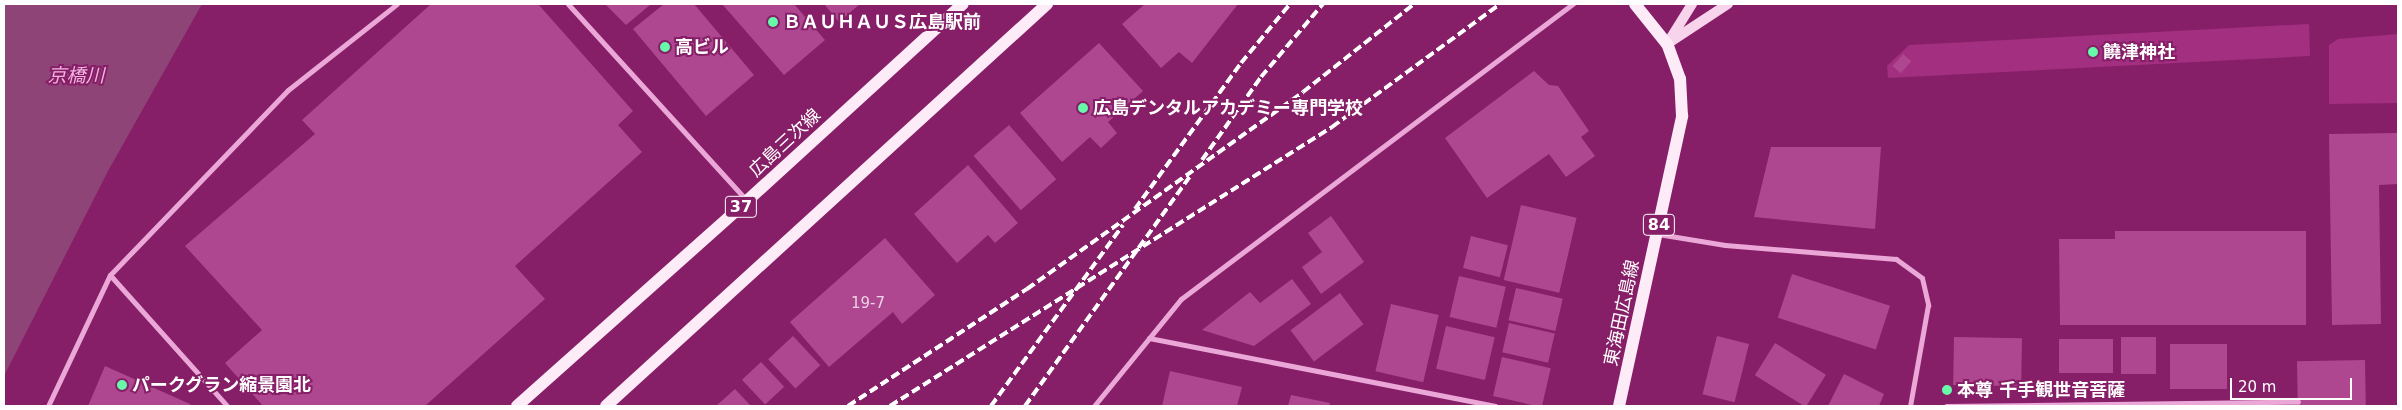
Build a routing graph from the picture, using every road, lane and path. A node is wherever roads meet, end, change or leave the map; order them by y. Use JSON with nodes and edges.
{"nodes":[{"id":1,"x":397,"y":4,"type":"edge"},
{"id":2,"x":568,"y":4,"type":"edge"},
{"id":3,"x":963,"y":4,"type":"edge"},
{"id":4,"x":1047,"y":4,"type":"edge"},
{"id":5,"x":1573,"y":4,"type":"edge"},
{"id":6,"x":1635,"y":4,"type":"edge"},
{"id":7,"x":1692,"y":4,"type":"edge"},
{"id":8,"x":1728,"y":4,"type":"edge"},
{"id":9,"x":1667,"y":44,"type":"junction"},
{"id":10,"x":747,"y":201,"type":"junction"},
{"id":11,"x":1657,"y":234,"type":"junction"},
{"id":12,"x":110,"y":276,"type":"junction"},
{"id":13,"x":1150,"y":338,"type":"junction"},
{"id":14,"x":2298,"y":402,"type":"dead end"},
{"id":15,"x":48,"y":406,"type":"edge"},
{"id":16,"x":227,"y":406,"type":"edge"},
{"id":17,"x":517,"y":406,"type":"edge"},
{"id":18,"x":606,"y":406,"type":"edge"},
{"id":19,"x":1094,"y":406,"type":"edge"},
{"id":20,"x":1495,"y":406,"type":"edge"},
{"id":21,"x":1619,"y":406,"type":"edge"},
{"id":22,"x":1910,"y":406,"type":"edge"},
{"id":23,"x":1946,"y":406,"type":"edge"}],
"edges":[{"from":1,"to":12,"type":"street"},
{"from":2,"to":10,"type":"street"},
{"from":3,"to":10,"type":"main road","name":"広島三次線","number":"37"},
{"from":4,"to":18,"type":"main road"},
{"from":5,"to":13,"type":"street"},
{"from":6,"to":9,"type":"main road","name":"東海田広島線","number":"84"},
{"from":7,"to":9,"type":"street"},
{"from":8,"to":9,"type":"street"},
{"from":9,"to":11,"type":"main road","name":"東海田広島線","number":"84"},
{"from":10,"to":17,"type":"main road","name":"広島三次線","number":"37"},
{"from":11,"to":21,"type":"main road","name":"東海田広島線","number":"84"},
{"from":11,"to":22,"type":"street"},
{"from":12,"to":15,"type":"street"},
{"from":12,"to":16,"type":"street"},
{"from":13,"to":19,"type":"street"},
{"from":13,"to":20,"type":"street"},
{"from":14,"to":23,"type":"street"}]}
